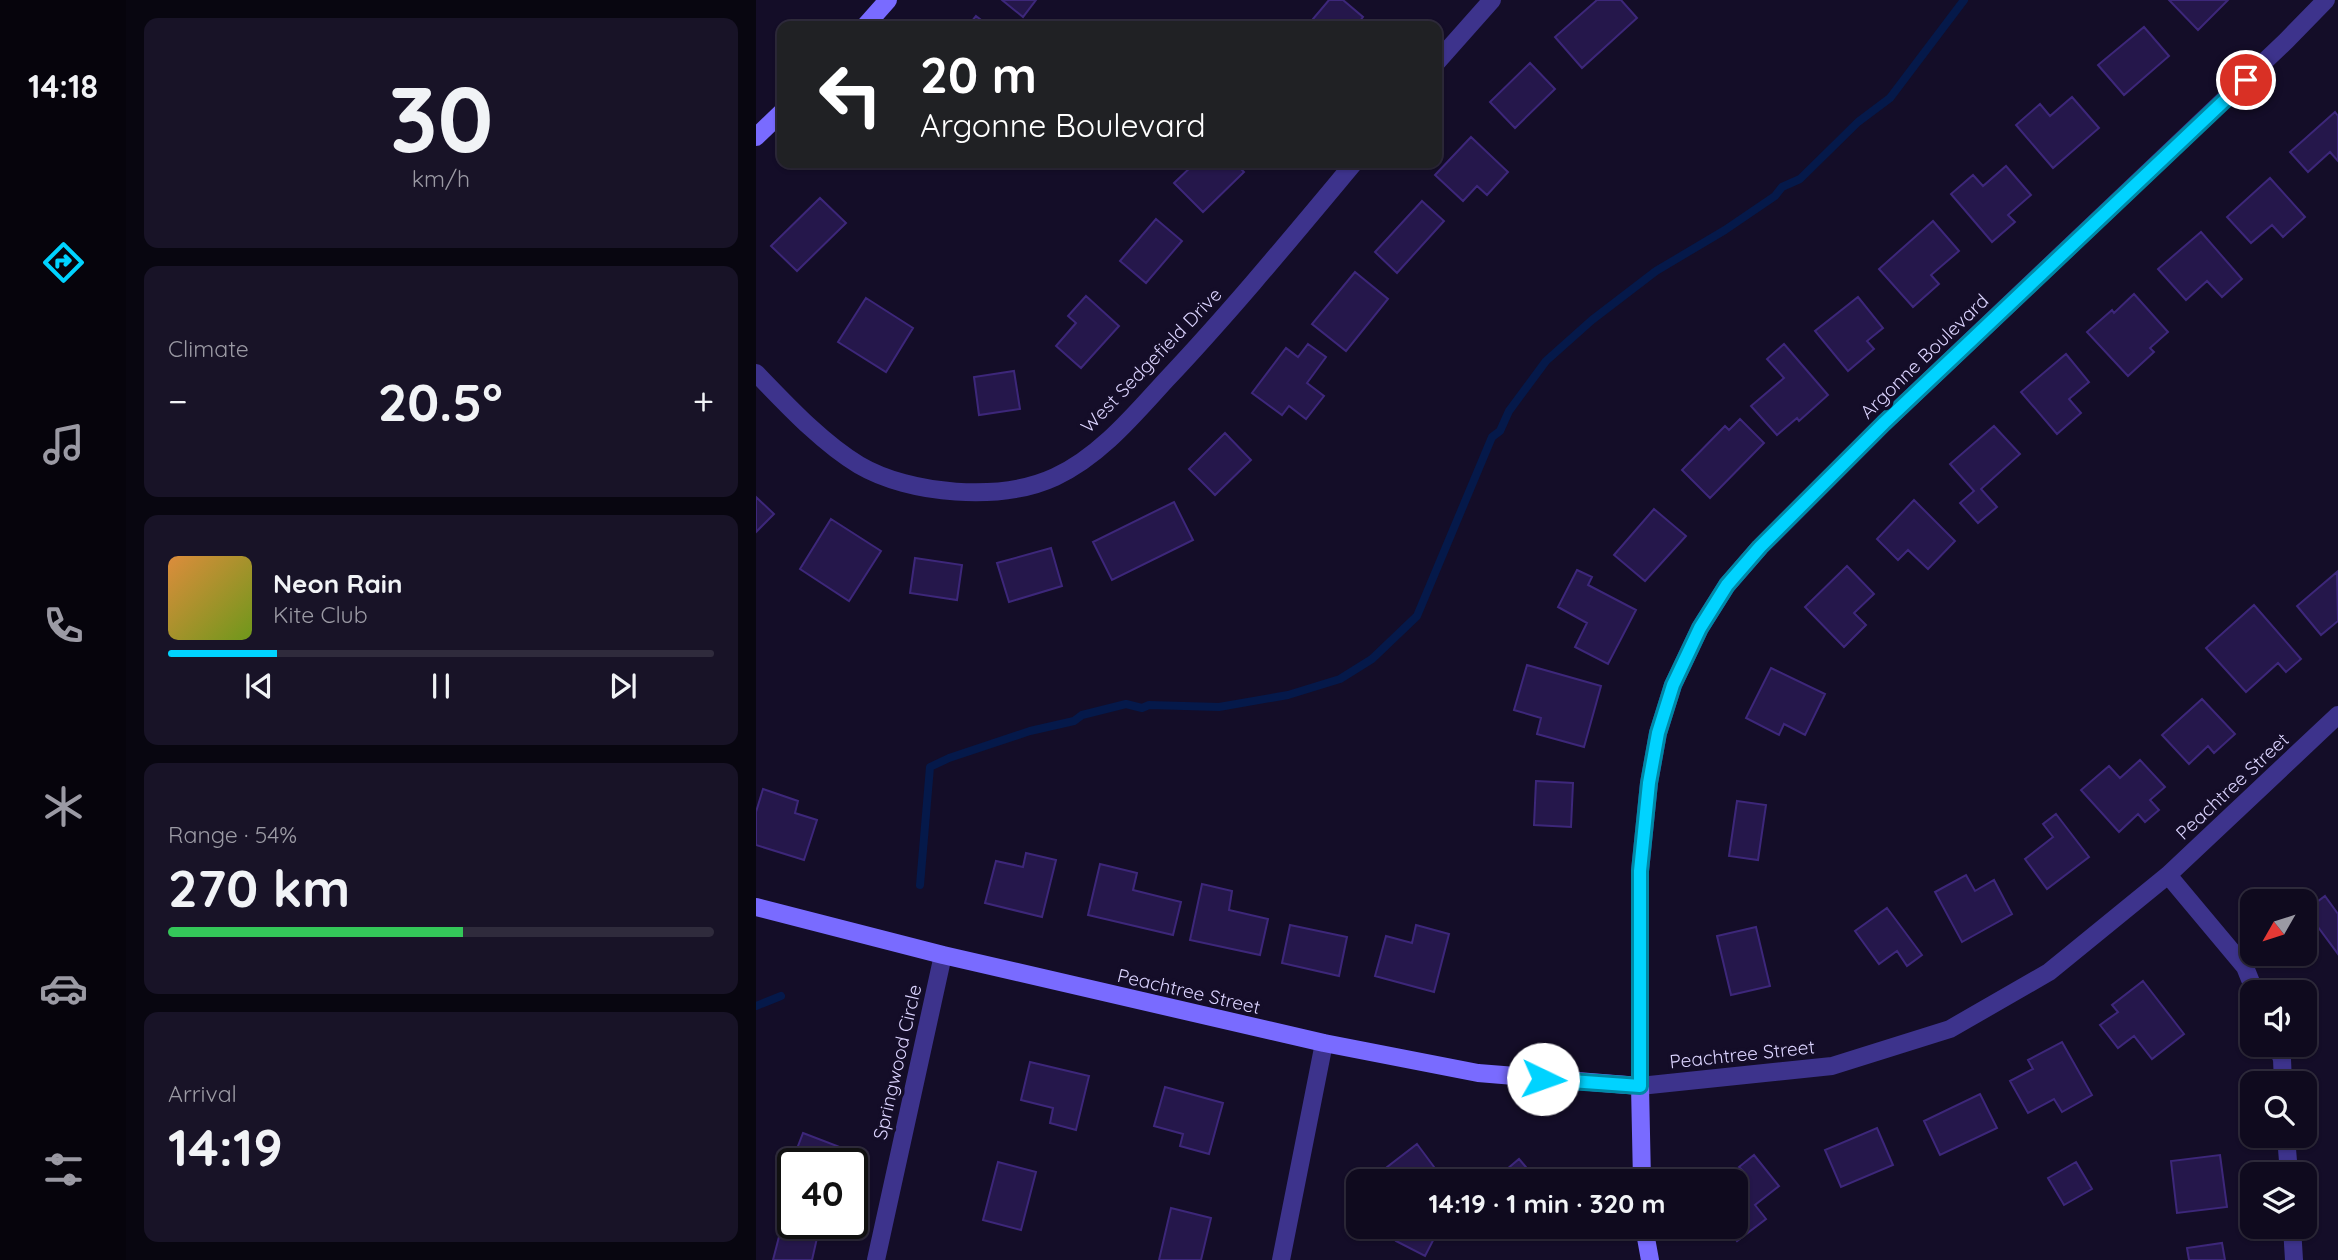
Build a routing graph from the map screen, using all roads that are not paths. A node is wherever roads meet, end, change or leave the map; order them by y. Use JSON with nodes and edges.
{"nodes":[{"id":1,"x":888,"y":0,"type":"edge"},
{"id":2,"x":1492,"y":0,"type":"edge"},
{"id":3,"x":2326,"y":0,"type":"edge"},
{"id":4,"x":869,"y":21,"type":"edge"},
{"id":5,"x":1442,"y":56,"type":"edge"},
{"id":6,"x":777,"y":117,"type":"edge"},
{"id":7,"x":756,"y":137,"type":"edge"},
{"id":8,"x":1350,"y":168,"type":"edge"},
{"id":9,"x":756,"y":373,"type":"edge"},
{"id":10,"x":2338,"y":715,"type":"edge"},
{"id":11,"x":2168,"y":874,"type":"junction"},
{"id":12,"x":756,"y":907,"type":"edge"},
{"id":13,"x":943,"y":955,"type":"junction"},
{"id":14,"x":2250,"y":980,"type":"edge"},
{"id":15,"x":1324,"y":1043,"type":"junction"},
{"id":16,"x":1640,"y":1086,"type":"junction"},
{"id":17,"x":1642,"y":1169,"type":"edge"},
{"id":18,"x":1646,"y":1239,"type":"edge"},
{"id":19,"x":2293,"y":1239,"type":"edge"},
{"id":20,"x":876,"y":1260,"type":"edge"},
{"id":21,"x":1281,"y":1260,"type":"edge"},
{"id":22,"x":1650,"y":1260,"type":"edge"},
{"id":23,"x":2294,"y":1260,"type":"edge"}],
"edges":[{"from":1,"to":4,"type":"street"},
{"from":2,"to":5,"type":"street"},
{"from":3,"to":16,"type":"street","name":"Argonne Boulevard"},
{"from":6,"to":7,"type":"street"},
{"from":8,"to":9,"type":"street","name":"West Sedgefield Drive"},
{"from":10,"to":11,"type":"street","name":"Peachtree Street"},
{"from":11,"to":14,"type":"street"},
{"from":11,"to":16,"type":"street","name":"Peachtree Street"},
{"from":12,"to":13,"type":"street","name":"Peachtree Street"},
{"from":13,"to":15,"type":"street","name":"Peachtree Street"},
{"from":13,"to":20,"type":"street","name":"Springwood Circle"},
{"from":15,"to":16,"type":"street","name":"Peachtree Street"},
{"from":15,"to":21,"type":"street"},
{"from":16,"to":17,"type":"street","name":"Argonne Boulevard"},
{"from":18,"to":22,"type":"street"},
{"from":19,"to":23,"type":"street"}]}
